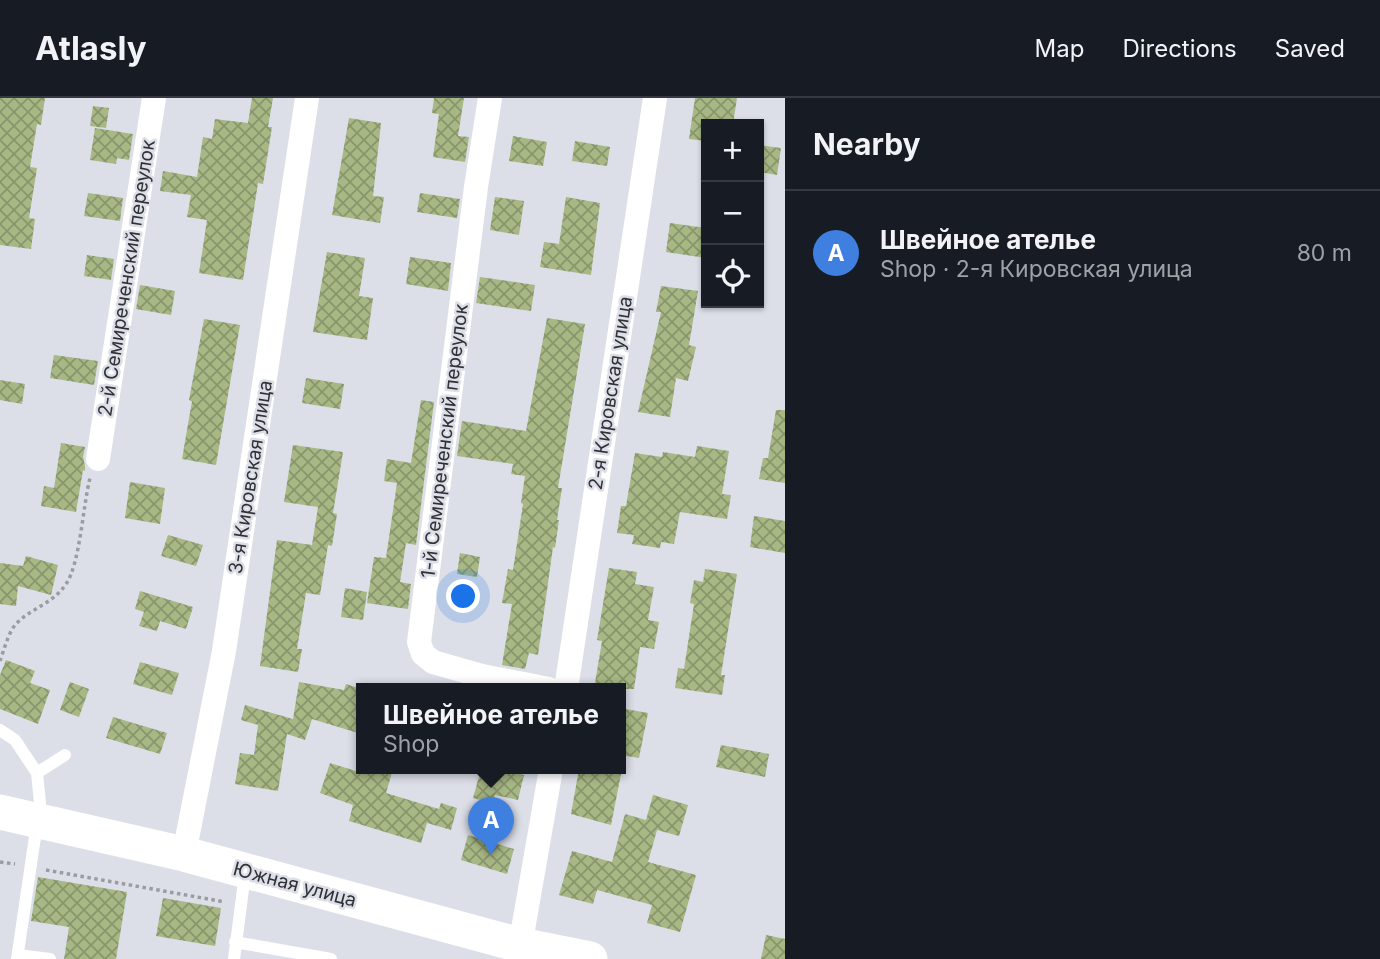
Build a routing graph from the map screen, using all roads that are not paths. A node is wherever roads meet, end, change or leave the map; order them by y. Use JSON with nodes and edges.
{"nodes":[{"id":1,"x":154,"y":98,"type":"edge"},
{"id":2,"x":307,"y":98,"type":"edge"},
{"id":3,"x":490,"y":98,"type":"edge"},
{"id":4,"x":655,"y":98,"type":"edge"},
{"id":5,"x":99,"y":458,"type":"road end"},
{"id":6,"x":518,"y":683,"type":"edge"},
{"id":7,"x":567,"y":683,"type":"edge"},
{"id":8,"x":0,"y":730,"type":"edge"},
{"id":9,"x":65,"y":755,"type":"dead end"},
{"id":10,"x":37,"y":773,"type":"junction"},
{"id":11,"x":550,"y":774,"type":"edge"},
{"id":12,"x":0,"y":812,"type":"edge"},
{"id":13,"x":36,"y":820,"type":"junction"},
{"id":14,"x":184,"y":854,"type":"junction"},
{"id":15,"x":246,"y":870,"type":"junction"},
{"id":16,"x":235,"y":942,"type":"junction"},
{"id":17,"x":519,"y":952,"type":"edge"},
{"id":18,"x":18,"y":957,"type":"edge"},
{"id":19,"x":50,"y":959,"type":"edge"},
{"id":20,"x":234,"y":959,"type":"edge"},
{"id":21,"x":331,"y":959,"type":"edge"},
{"id":22,"x":590,"y":959,"type":"edge"}],
"edges":[{"from":1,"to":5,"type":"street","name":"2-й Семиреченский переулок"},
{"from":2,"to":14,"type":"street","name":"3-я Кировская улица"},
{"from":3,"to":6,"type":"street","name":"1-й Семиреченский переулок"},
{"from":4,"to":7,"type":"street","name":"2-я Кировская улица"},
{"from":8,"to":10,"type":"lane"},
{"from":9,"to":10,"type":"lane"},
{"from":10,"to":13,"type":"lane"},
{"from":11,"to":17,"type":"street"},
{"from":12,"to":13,"type":"street","name":"Южная улица"},
{"from":13,"to":14,"type":"street","name":"Южная улица"},
{"from":13,"to":18,"type":"lane"},
{"from":14,"to":15,"type":"street","name":"Южная улица"},
{"from":15,"to":16,"type":"lane"},
{"from":15,"to":17,"type":"street","name":"Южная улица"},
{"from":16,"to":20,"type":"lane"},
{"from":16,"to":21,"type":"lane"},
{"from":17,"to":22,"type":"street","name":"Южная улица"},
{"from":18,"to":19,"type":"lane"}]}
